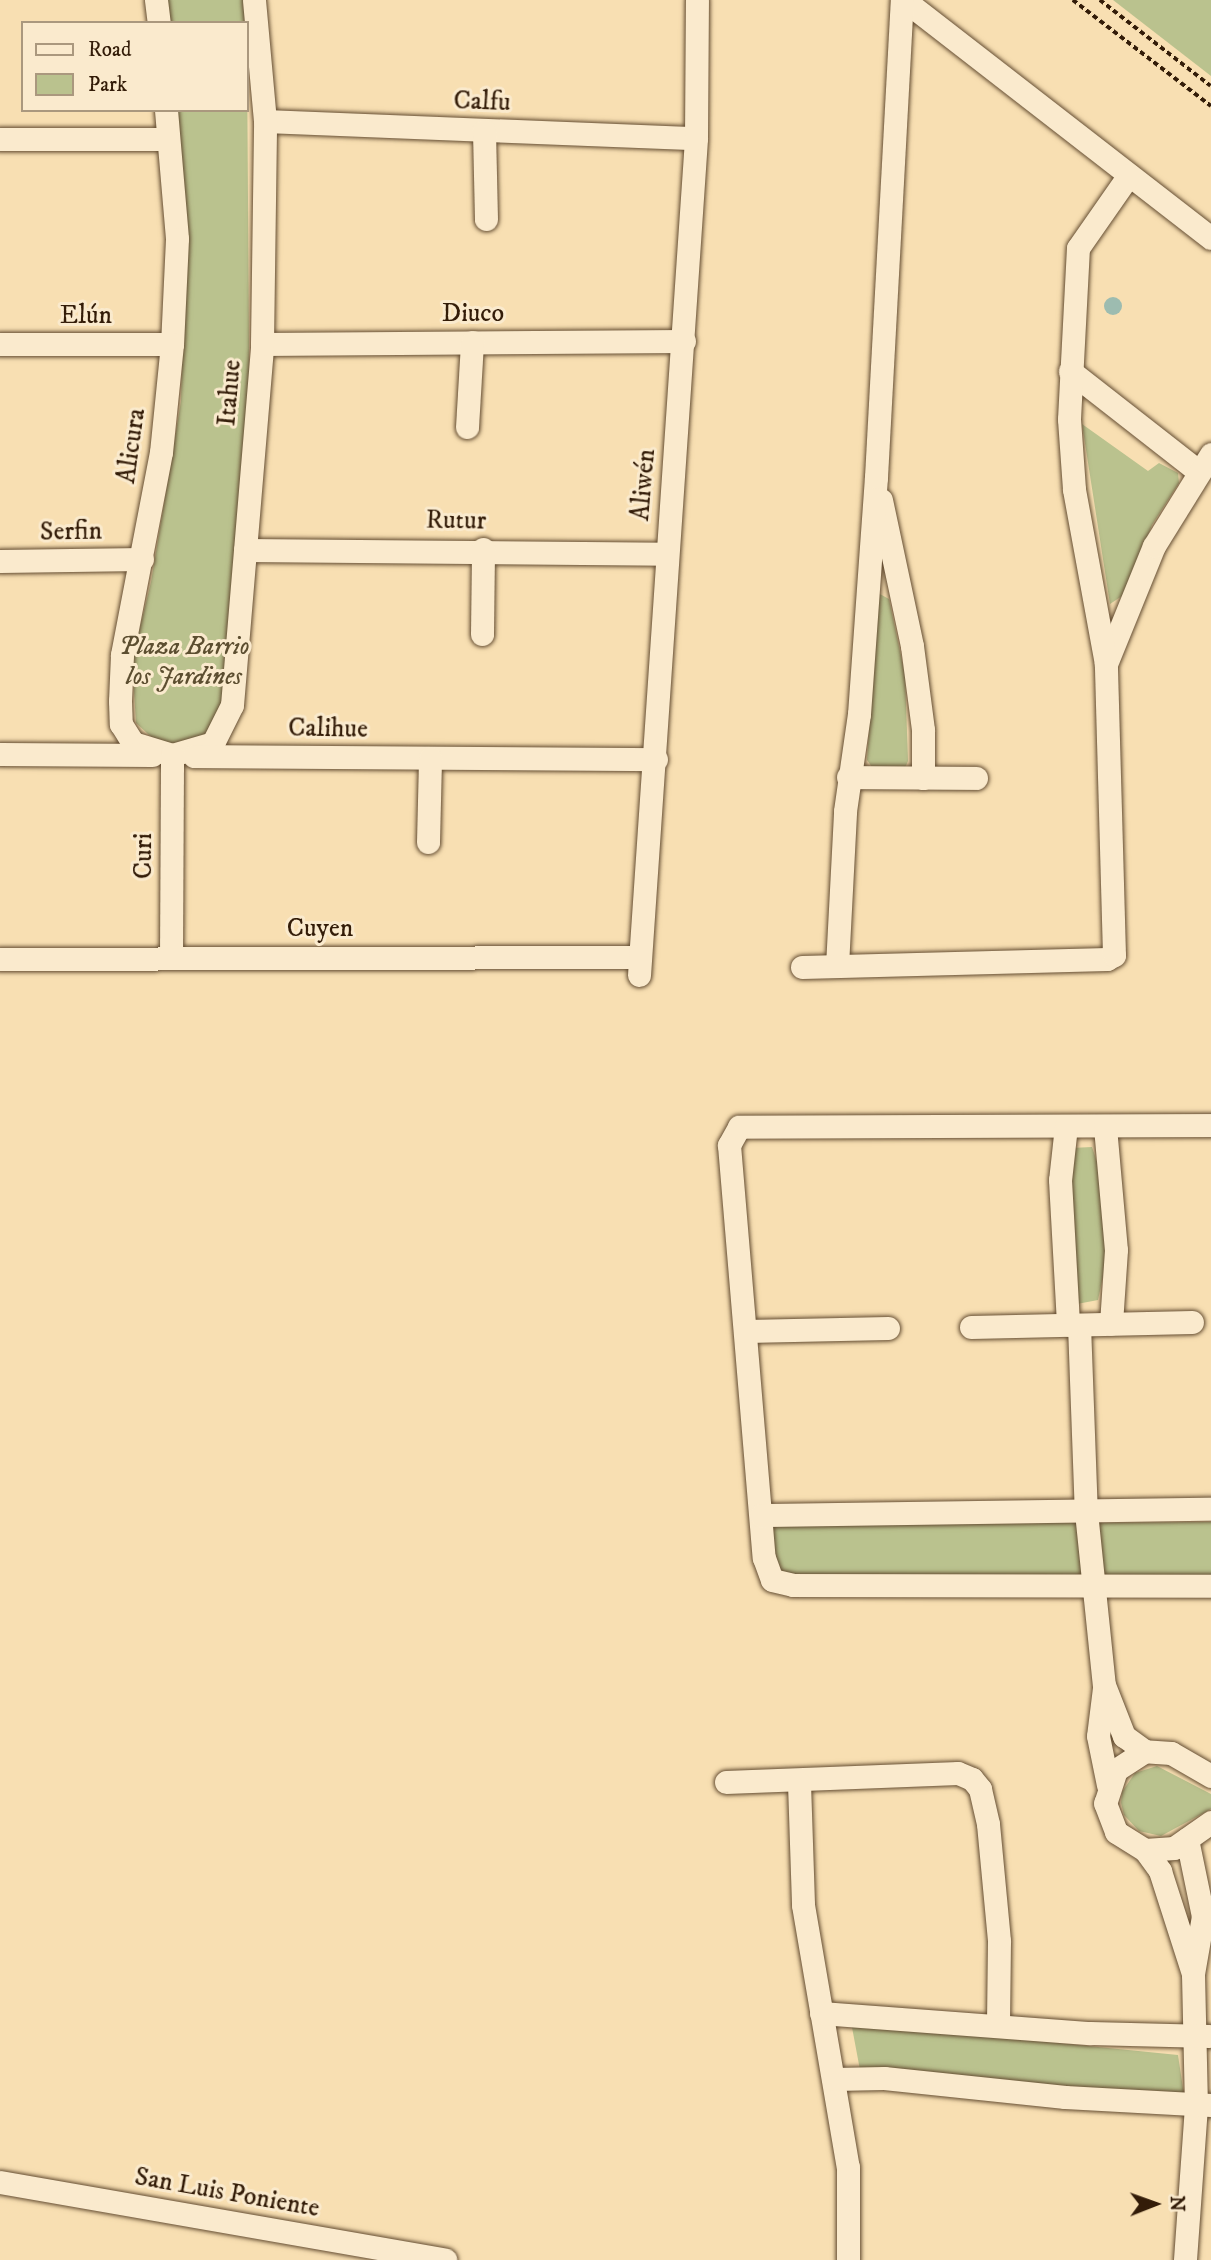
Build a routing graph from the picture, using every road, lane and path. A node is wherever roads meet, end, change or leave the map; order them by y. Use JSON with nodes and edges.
{"nodes":[{"id":1,"x":156,"y":0,"type":"edge"},
{"id":2,"x":254,"y":0,"type":"edge"},
{"id":3,"x":696,"y":0,"type":"edge"},
{"id":4,"x":903,"y":0,"type":"edge"},
{"id":5,"x":1073,"y":0,"type":"edge"},
{"id":6,"x":1101,"y":0,"type":"edge"},
{"id":7,"x":159,"y":21,"type":"edge"},
{"id":8,"x":1211,"y":86,"type":"edge"},
{"id":9,"x":1211,"y":106,"type":"edge"},
{"id":10,"x":166,"y":112,"type":"edge"},
{"id":11,"x":265,"y":121,"type":"junction"},
{"id":12,"x":484,"y":131,"type":"junction"},
{"id":13,"x":696,"y":138,"type":"junction"},
{"id":14,"x":0,"y":139,"type":"edge"},
{"id":15,"x":168,"y":139,"type":"junction"},
{"id":16,"x":1129,"y":175,"type":"junction"},
{"id":17,"x":486,"y":219,"type":"dead end"},
{"id":18,"x":1211,"y":238,"type":"edge"},
{"id":19,"x":684,"y":341,"type":"junction"},
{"id":20,"x":472,"y":342,"type":"junction"},
{"id":21,"x":0,"y":344,"type":"edge"},
{"id":22,"x":172,"y":344,"type":"junction"},
{"id":23,"x":262,"y":344,"type":"junction"},
{"id":24,"x":1070,"y":371,"type":"junction"},
{"id":25,"x":467,"y":427,"type":"dead end"},
{"id":26,"x":1205,"y":463,"type":"edge"},
{"id":27,"x":876,"y":477,"type":"junction"},
{"id":28,"x":245,"y":550,"type":"junction"},
{"id":29,"x":483,"y":550,"type":"junction"},
{"id":30,"x":667,"y":555,"type":"junction"},
{"id":31,"x":142,"y":559,"type":"junction"},
{"id":32,"x":0,"y":561,"type":"edge"},
{"id":33,"x":482,"y":634,"type":"dead end"},
{"id":34,"x":1106,"y":664,"type":"junction"},
{"id":35,"x":0,"y":754,"type":"edge"},
{"id":36,"x":172,"y":755,"type":"junction"},
{"id":37,"x":430,"y":758,"type":"junction"},
{"id":38,"x":656,"y":760,"type":"junction"},
{"id":39,"x":848,"y":777,"type":"junction"},
{"id":40,"x":923,"y":778,"type":"junction"},
{"id":41,"x":976,"y":778,"type":"dead end"},
{"id":42,"x":428,"y":842,"type":"dead end"},
{"id":43,"x":171,"y":957,"type":"junction"},
{"id":44,"x":0,"y":959,"type":"edge"},
{"id":45,"x":639,"y":966,"type":"joint"},
{"id":46,"x":837,"y":966,"type":"junction"},
{"id":47,"x":802,"y":967,"type":"dead end"},
{"id":48,"x":1211,"y":1125,"type":"edge"},
{"id":49,"x":1066,"y":1126,"type":"junction"},
{"id":50,"x":1105,"y":1127,"type":"junction"},
{"id":51,"x":1192,"y":1322,"type":"dead end"},
{"id":52,"x":1111,"y":1324,"type":"junction"},
{"id":53,"x":1073,"y":1325,"type":"junction"},
{"id":54,"x":971,"y":1327,"type":"dead end"},
{"id":55,"x":888,"y":1328,"type":"dead end"},
{"id":56,"x":746,"y":1331,"type":"junction"},
{"id":57,"x":1211,"y":1509,"type":"edge"},
{"id":58,"x":1086,"y":1512,"type":"junction"},
{"id":59,"x":761,"y":1515,"type":"junction"},
{"id":60,"x":1092,"y":1585,"type":"junction"},
{"id":61,"x":1211,"y":1586,"type":"edge"},
{"id":62,"x":1104,"y":1685,"type":"junction"},
{"id":63,"x":1145,"y":1751,"type":"junction"},
{"id":64,"x":1211,"y":1776,"type":"edge"},
{"id":65,"x":726,"y":1782,"type":"dead end"},
{"id":66,"x":799,"y":1783,"type":"junction"},
{"id":67,"x":1108,"y":1785,"type":"junction"},
{"id":68,"x":1211,"y":1822,"type":"edge"},
{"id":69,"x":1186,"y":1839,"type":"junction"},
{"id":70,"x":1145,"y":1850,"type":"junction"},
{"id":71,"x":1193,"y":1974,"type":"junction"},
{"id":72,"x":821,"y":2013,"type":"junction"},
{"id":73,"x":998,"y":2025,"type":"junction"},
{"id":74,"x":1203,"y":2036,"type":"edge"},
{"id":75,"x":834,"y":2079,"type":"junction"},
{"id":76,"x":1204,"y":2106,"type":"edge"},
{"id":77,"x":0,"y":2182,"type":"edge"},
{"id":78,"x":445,"y":2260,"type":"edge"},
{"id":79,"x":848,"y":2260,"type":"edge"},
{"id":80,"x":1185,"y":2260,"type":"edge"}],
"edges":[{"from":1,"to":7,"type":"street"},
{"from":2,"to":11,"type":"street","name":"Itahue"},
{"from":3,"to":13,"type":"street","name":"Aliwén"},
{"from":4,"to":16,"type":"street"},
{"from":4,"to":27,"type":"street"},
{"from":5,"to":9,"type":"path"},
{"from":6,"to":8,"type":"path"},
{"from":10,"to":15,"type":"street","name":"Alicura"},
{"from":11,"to":12,"type":"street","name":"Calfu"},
{"from":11,"to":23,"type":"street","name":"Itahue"},
{"from":12,"to":13,"type":"street","name":"Calfu"},
{"from":12,"to":17,"type":"street"},
{"from":13,"to":19,"type":"street","name":"Aliwén"},
{"from":14,"to":15,"type":"street"},
{"from":15,"to":22,"type":"street","name":"Alicura"},
{"from":16,"to":18,"type":"street"},
{"from":16,"to":24,"type":"street"},
{"from":19,"to":20,"type":"street","name":"Diuco"},
{"from":19,"to":30,"type":"street","name":"Aliwén"},
{"from":20,"to":23,"type":"street","name":"Diuco"},
{"from":20,"to":25,"type":"street"},
{"from":21,"to":22,"type":"street","name":"Elún"},
{"from":22,"to":31,"type":"street","name":"Alicura"},
{"from":23,"to":28,"type":"street","name":"Itahue"},
{"from":24,"to":26,"type":"street"},
{"from":24,"to":34,"type":"street"},
{"from":26,"to":34,"type":"street"},
{"from":27,"to":39,"type":"street"},
{"from":27,"to":40,"type":"street"},
{"from":28,"to":29,"type":"street","name":"Rutur"},
{"from":28,"to":36,"type":"street","name":"Itahue"},
{"from":29,"to":30,"type":"street","name":"Rutur"},
{"from":29,"to":33,"type":"street"},
{"from":30,"to":38,"type":"street","name":"Aliwén"},
{"from":31,"to":32,"type":"street","name":"Serfin"},
{"from":31,"to":36,"type":"street","name":"Alicura"},
{"from":34,"to":46,"type":"street"},
{"from":35,"to":36,"type":"street","name":"Calihue"},
{"from":36,"to":37,"type":"street","name":"Calihue"},
{"from":36,"to":43,"type":"street","name":"Curi"},
{"from":37,"to":38,"type":"street","name":"Calihue"},
{"from":37,"to":42,"type":"street"},
{"from":38,"to":45,"type":"street","name":"Aliwén"},
{"from":39,"to":40,"type":"street"},
{"from":39,"to":46,"type":"street"},
{"from":40,"to":41,"type":"street"},
{"from":43,"to":44,"type":"street","name":"Cuyen"},
{"from":43,"to":45,"type":"street","name":"Cuyen"},
{"from":46,"to":47,"type":"street"},
{"from":48,"to":50,"type":"street"},
{"from":49,"to":50,"type":"street"},
{"from":49,"to":53,"type":"street"},
{"from":49,"to":56,"type":"street"},
{"from":50,"to":52,"type":"street"},
{"from":51,"to":52,"type":"street"},
{"from":52,"to":53,"type":"street"},
{"from":53,"to":54,"type":"street"},
{"from":53,"to":58,"type":"street"},
{"from":55,"to":56,"type":"street"},
{"from":56,"to":59,"type":"street"},
{"from":57,"to":58,"type":"street"},
{"from":58,"to":59,"type":"street"},
{"from":58,"to":60,"type":"street"},
{"from":59,"to":60,"type":"street"},
{"from":60,"to":61,"type":"street"},
{"from":60,"to":62,"type":"street"},
{"from":62,"to":63,"type":"street"},
{"from":62,"to":67,"type":"street"},
{"from":63,"to":64,"type":"street"},
{"from":63,"to":67,"type":"street"},
{"from":65,"to":66,"type":"street"},
{"from":66,"to":72,"type":"street"},
{"from":66,"to":73,"type":"street"},
{"from":67,"to":70,"type":"street"},
{"from":68,"to":69,"type":"street"},
{"from":69,"to":70,"type":"street"},
{"from":69,"to":71,"type":"street"},
{"from":70,"to":71,"type":"street"},
{"from":71,"to":74,"type":"street"},
{"from":72,"to":73,"type":"street"},
{"from":72,"to":75,"type":"street"},
{"from":73,"to":74,"type":"street"},
{"from":74,"to":76,"type":"street"},
{"from":75,"to":76,"type":"street"},
{"from":75,"to":79,"type":"street"},
{"from":76,"to":80,"type":"street"},
{"from":77,"to":78,"type":"street","name":"San Luis Poniente"}]}
